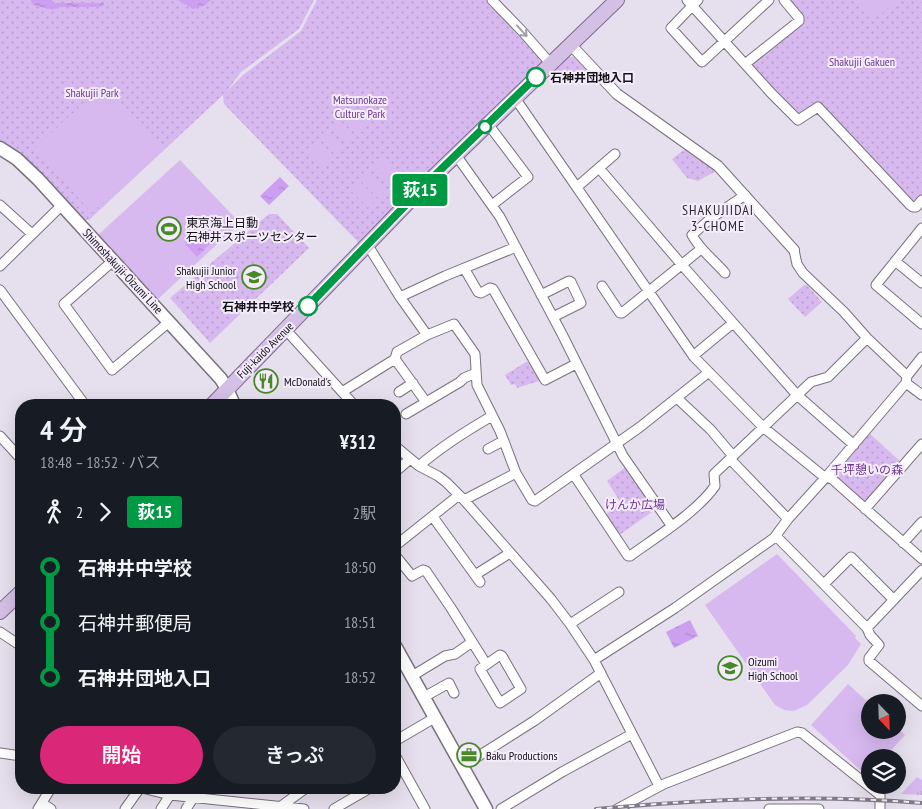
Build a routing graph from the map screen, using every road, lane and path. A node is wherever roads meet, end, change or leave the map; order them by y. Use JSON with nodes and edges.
{"nodes":[{"id":1,"x":492,"y":0,"type":"edge"},
{"id":2,"x":617,"y":0,"type":"edge"},
{"id":3,"x":769,"y":0,"type":"edge"},
{"id":4,"x":784,"y":0,"type":"edge"},
{"id":5,"x":692,"y":2,"type":"edge"},
{"id":6,"x":724,"y":41,"type":"junction"},
{"id":7,"x":570,"y":44,"type":"junction"},
{"id":8,"x":550,"y":64,"type":"junction"},
{"id":9,"x":745,"y":64,"type":"junction"},
{"id":10,"x":515,"y":98,"type":"junction"},
{"id":11,"x":488,"y":124,"type":"junction"},
{"id":12,"x":0,"y":148,"type":"edge"},
{"id":13,"x":615,"y":154,"type":"dead end"},
{"id":14,"x":456,"y":155,"type":"junction"},
{"id":15,"x":599,"y":168,"type":"junction"},
{"id":16,"x":577,"y":186,"type":"junction"},
{"id":17,"x":745,"y":195,"type":"junction"},
{"id":18,"x":922,"y":200,"type":"edge"},
{"id":19,"x":0,"y":205,"type":"edge"},
{"id":20,"x":62,"y":205,"type":"junction"},
{"id":21,"x":492,"y":206,"type":"junction"},
{"id":22,"x":922,"y":228,"type":"edge"},
{"id":23,"x":32,"y":234,"type":"junction"},
{"id":24,"x":367,"y":244,"type":"junction"},
{"id":25,"x":516,"y":247,"type":"junction"},
{"id":26,"x":701,"y":249,"type":"junction"},
{"id":27,"x":794,"y":250,"type":"joint"},
{"id":28,"x":114,"y":260,"type":"junction"},
{"id":29,"x":895,"y":261,"type":"junction"},
{"id":30,"x":1,"y":262,"type":"edge"},
{"id":31,"x":682,"y":265,"type":"junction"},
{"id":32,"x":464,"y":268,"type":"junction"},
{"id":33,"x":725,"y":273,"type":"dead end"},
{"id":34,"x":922,"y":283,"type":"edge"},
{"id":35,"x":602,"y":286,"type":"dead end"},
{"id":36,"x":0,"y":290,"type":"edge"},
{"id":37,"x":649,"y":292,"type":"junction"},
{"id":38,"x":541,"y":295,"type":"junction"},
{"id":39,"x":400,"y":297,"type":"junction"},
{"id":40,"x":553,"y":317,"type":"junction"},
{"id":41,"x":169,"y":322,"type":"junction"},
{"id":42,"x":733,"y":323,"type":"junction"},
{"id":43,"x":922,"y":324,"type":"edge"},
{"id":44,"x":286,"y":330,"type":"junction"},
{"id":45,"x":427,"y":335,"type":"junction"},
{"id":46,"x":867,"y":338,"type":"junction"},
{"id":47,"x":693,"y":356,"type":"junction"},
{"id":48,"x":922,"y":357,"type":"edge"},
{"id":49,"x":395,"y":359,"type":"junction"},
{"id":50,"x":576,"y":364,"type":"junction"},
{"id":51,"x":709,"y":372,"type":"junction"},
{"id":52,"x":476,"y":373,"type":"junction"},
{"id":53,"x":907,"y":379,"type":"junction"},
{"id":54,"x":413,"y":383,"type":"junction"},
{"id":55,"x":228,"y":389,"type":"junction"},
{"id":56,"x":342,"y":392,"type":"junction"},
{"id":57,"x":399,"y":392,"type":"dead end"},
{"id":58,"x":797,"y":395,"type":"junction"},
{"id":59,"x":922,"y":395,"type":"edge"},
{"id":60,"x":677,"y":398,"type":"junction"},
{"id":61,"x":81,"y":399,"type":"edge"},
{"id":62,"x":218,"y":399,"type":"edge"},
{"id":63,"x":232,"y":399,"type":"edge"},
{"id":64,"x":348,"y":399,"type":"edge"},
{"id":65,"x":426,"y":402,"type":"junction"},
{"id":66,"x":406,"y":414,"type":"dead end"},
{"id":67,"x":492,"y":416,"type":"junction"},
{"id":68,"x":763,"y":427,"type":"junction"},
{"id":69,"x":504,"y":440,"type":"junction"},
{"id":70,"x":2,"y":442,"type":"edge"},
{"id":71,"x":922,"y":444,"type":"edge"},
{"id":72,"x":617,"y":445,"type":"junction"},
{"id":73,"x":854,"y":445,"type":"junction"},
{"id":74,"x":488,"y":449,"type":"dead end"},
{"id":75,"x":401,"y":451,"type":"edge"},
{"id":76,"x":15,"y":454,"type":"edge"},
{"id":77,"x":731,"y":458,"type":"junction"},
{"id":78,"x":410,"y":459,"type":"junction"},
{"id":79,"x":419,"y":466,"type":"junction"},
{"id":80,"x":401,"y":467,"type":"edge"},
{"id":81,"x":516,"y":474,"type":"junction"},
{"id":82,"x":574,"y":475,"type":"junction"},
{"id":83,"x":826,"y":477,"type":"junction"},
{"id":84,"x":462,"y":498,"type":"junction"},
{"id":85,"x":865,"y":509,"type":"junction"},
{"id":86,"x":433,"y":517,"type":"junction"},
{"id":87,"x":788,"y":519,"type":"junction"},
{"id":88,"x":922,"y":522,"type":"edge"},
{"id":89,"x":671,"y":525,"type":"junction"},
{"id":90,"x":776,"y":536,"type":"junction"},
{"id":91,"x":401,"y":541,"type":"edge"},
{"id":92,"x":904,"y":543,"type":"junction"},
{"id":93,"x":510,"y":553,"type":"junction"},
{"id":94,"x":922,"y":560,"type":"edge"},
{"id":95,"x":401,"y":562,"type":"edge"},
{"id":96,"x":922,"y":570,"type":"edge"},
{"id":97,"x":824,"y":584,"type":"junction"},
{"id":98,"x":619,"y":592,"type":"dead end"},
{"id":99,"x":15,"y":598,"type":"edge"},
{"id":100,"x":893,"y":599,"type":"junction"},
{"id":101,"x":0,"y":612,"type":"edge"},
{"id":102,"x":570,"y":624,"type":"junction"},
{"id":103,"x":867,"y":628,"type":"junction"},
{"id":104,"x":0,"y":632,"type":"edge"},
{"id":105,"x":15,"y":642,"type":"edge"},
{"id":106,"x":472,"y":642,"type":"junction"},
{"id":107,"x":401,"y":657,"type":"edge"},
{"id":108,"x":594,"y":660,"type":"junction"},
{"id":109,"x":486,"y":664,"type":"junction"},
{"id":110,"x":601,"y":674,"type":"junction"},
{"id":111,"x":412,"y":676,"type":"junction"},
{"id":112,"x":454,"y":693,"type":"dead end"},
{"id":113,"x":424,"y":697,"type":"junction"},
{"id":114,"x":922,"y":706,"type":"edge"},
{"id":115,"x":436,"y":717,"type":"junction"},
{"id":116,"x":632,"y":734,"type":"junction"},
{"id":117,"x":401,"y":737,"type":"edge"},
{"id":118,"x":0,"y":753,"type":"edge"},
{"id":119,"x":15,"y":755,"type":"edge"},
{"id":120,"x":463,"y":766,"type":"junction"},
{"id":121,"x":401,"y":773,"type":"edge"},
{"id":122,"x":659,"y":786,"type":"junction"},
{"id":123,"x":48,"y":794,"type":"edge"},
{"id":124,"x":136,"y":794,"type":"edge"},
{"id":125,"x":196,"y":794,"type":"edge"},
{"id":126,"x":298,"y":794,"type":"edge"},
{"id":127,"x":360,"y":794,"type":"edge"},
{"id":128,"x":170,"y":795,"type":"joint"},
{"id":129,"x":194,"y":798,"type":"junction"},
{"id":130,"x":40,"y":806,"type":"edge"},
{"id":131,"x":280,"y":807,"type":"junction"},
{"id":132,"x":51,"y":809,"type":"edge"},
{"id":133,"x":125,"y":809,"type":"edge"},
{"id":134,"x":161,"y":809,"type":"edge"},
{"id":135,"x":186,"y":809,"type":"edge"},
{"id":136,"x":304,"y":809,"type":"edge"},
{"id":137,"x":334,"y":809,"type":"edge"},
{"id":138,"x":425,"y":809,"type":"edge"},
{"id":139,"x":486,"y":809,"type":"edge"},
{"id":140,"x":501,"y":809,"type":"edge"},
{"id":141,"x":617,"y":809,"type":"edge"},
{"id":142,"x":769,"y":809,"type":"edge"},
{"id":143,"x":819,"y":809,"type":"edge"},
{"id":144,"x":880,"y":809,"type":"edge"}],
"edges":[{"from":1,"to":8,"type":"street","one_way":true},
{"from":2,"to":7,"type":"main road","name":"Fuji-kaido Avenue"},
{"from":3,"to":6,"type":"street"},
{"from":4,"to":9,"type":"street"},
{"from":5,"to":6,"type":"street"},
{"from":5,"to":6,"type":"street"},
{"from":6,"to":9,"type":"street"},
{"from":7,"to":8,"type":"main road","name":"Fuji-kaido Avenue"},
{"from":7,"to":17,"type":"street"},
{"from":8,"to":10,"type":"main road","name":"Fuji-kaido Avenue"},
{"from":9,"to":18,"type":"street"},
{"from":10,"to":11,"type":"main road","name":"Fuji-kaido Avenue"},
{"from":10,"to":16,"type":"street"},
{"from":11,"to":14,"type":"main road","name":"Fuji-kaido Avenue"},
{"from":11,"to":21,"type":"street"},
{"from":12,"to":20,"type":"main road","name":"Shimoshakujii-Oizumi Line"},
{"from":13,"to":15,"type":"street"},
{"from":14,"to":21,"type":"street"},
{"from":14,"to":24,"type":"main road","name":"Fuji-kaido Avenue"},
{"from":15,"to":16,"type":"street"},
{"from":15,"to":31,"type":"street"},
{"from":16,"to":37,"type":"street"},
{"from":17,"to":26,"type":"street"},
{"from":17,"to":27,"type":"street"},
{"from":19,"to":23,"type":"street"},
{"from":20,"to":23,"type":"street"},
{"from":20,"to":28,"type":"main road","name":"Shimoshakujii-Oizumi Line"},
{"from":21,"to":25,"type":"street"},
{"from":22,"to":29,"type":"street"},
{"from":23,"to":30,"type":"street"},
{"from":24,"to":39,"type":"street"},
{"from":24,"to":44,"type":"main road","name":"Fuji-kaido Avenue"},
{"from":25,"to":32,"type":"street"},
{"from":25,"to":38,"type":"street"},
{"from":26,"to":31,"type":"street"},
{"from":26,"to":33,"type":"street"},
{"from":27,"to":46,"type":"street"},
{"from":28,"to":41,"type":"main road","name":"Shimoshakujii-Oizumi Line"},
{"from":28,"to":41,"type":"street"},
{"from":29,"to":34,"type":"street"},
{"from":29,"to":43,"type":"street"},
{"from":31,"to":37,"type":"street"},
{"from":31,"to":42,"type":"street"},
{"from":32,"to":39,"type":"street"},
{"from":32,"to":50,"type":"street"},
{"from":35,"to":37,"type":"street"},
{"from":36,"to":61,"type":"street"},
{"from":37,"to":47,"type":"street"},
{"from":38,"to":40,"type":"street"},
{"from":38,"to":40,"type":"street"},
{"from":39,"to":45,"type":"street"},
{"from":40,"to":50,"type":"street"},
{"from":41,"to":55,"type":"main road","name":"Shimoshakujii-Oizumi Line"},
{"from":42,"to":47,"type":"street"},
{"from":42,"to":58,"type":"street"},
{"from":44,"to":55,"type":"main road","name":"Fuji-kaido Avenue"},
{"from":44,"to":56,"type":"street"},
{"from":45,"to":49,"type":"street"},
{"from":45,"to":52,"type":"street"},
{"from":46,"to":53,"type":"street"},
{"from":46,"to":58,"type":"street"},
{"from":47,"to":51,"type":"street"},
{"from":48,"to":53,"type":"street"},
{"from":49,"to":54,"type":"street"},
{"from":49,"to":56,"type":"street"},
{"from":50,"to":72,"type":"street"},
{"from":51,"to":60,"type":"street"},
{"from":51,"to":68,"type":"street"},
{"from":52,"to":65,"type":"street"},
{"from":52,"to":67,"type":"street"},
{"from":53,"to":59,"type":"street"},
{"from":53,"to":73,"type":"street"},
{"from":54,"to":57,"type":"street"},
{"from":54,"to":65,"type":"street"},
{"from":55,"to":62,"type":"main road","name":"Fuji-kaido Avenue"},
{"from":55,"to":63,"type":"main road","name":"Shimoshakujii-Oizumi Line"},
{"from":56,"to":64,"type":"street"},
{"from":58,"to":68,"type":"street"},
{"from":58,"to":73,"type":"street"},
{"from":60,"to":72,"type":"street"},
{"from":60,"to":77,"type":"street"},
{"from":65,"to":66,"type":"street"},
{"from":67,"to":69,"type":"street"},
{"from":67,"to":79,"type":"street"},
{"from":68,"to":77,"type":"street"},
{"from":68,"to":83,"type":"street"},
{"from":69,"to":74,"type":"street"},
{"from":69,"to":81,"type":"street"},
{"from":70,"to":76,"type":"street"},
{"from":71,"to":85,"type":"street"},
{"from":72,"to":82,"type":"street"},
{"from":72,"to":89,"type":"street"},
{"from":73,"to":83,"type":"street"},
{"from":75,"to":78,"type":"street"},
{"from":77,"to":87,"type":"street"},
{"from":77,"to":89,"type":"street"},
{"from":78,"to":79,"type":"street"},
{"from":78,"to":80,"type":"street"},
{"from":79,"to":84,"type":"street"},
{"from":81,"to":82,"type":"street"},
{"from":81,"to":84,"type":"street"},
{"from":82,"to":89,"type":"street"},
{"from":83,"to":85,"type":"street"},
{"from":83,"to":87,"type":"street"},
{"from":84,"to":86,"type":"street"},
{"from":84,"to":93,"type":"street"},
{"from":85,"to":92,"type":"street"},
{"from":86,"to":91,"type":"street"},
{"from":86,"to":93,"type":"street"},
{"from":87,"to":90,"type":"street"},
{"from":88,"to":92,"type":"street"},
{"from":90,"to":97,"type":"street"},
{"from":90,"to":108,"type":"street"},
{"from":92,"to":94,"type":"street"},
{"from":93,"to":102,"type":"street"},
{"from":95,"to":106,"type":"street"},
{"from":96,"to":100,"type":"street"},
{"from":97,"to":100,"type":"street"},
{"from":97,"to":103,"type":"street"},
{"from":98,"to":102,"type":"street"},
{"from":99,"to":101,"type":"main road"},
{"from":100,"to":103,"type":"street"},
{"from":102,"to":108,"type":"street"},
{"from":103,"to":114,"type":"street"},
{"from":104,"to":105,"type":"street"},
{"from":106,"to":109,"type":"street"},
{"from":106,"to":111,"type":"street"},
{"from":107,"to":111,"type":"main road"},
{"from":108,"to":110,"type":"street"},
{"from":109,"to":109,"type":"street"},
{"from":110,"to":116,"type":"street"},
{"from":110,"to":120,"type":"street"},
{"from":111,"to":113,"type":"main road"},
{"from":112,"to":113,"type":"street"},
{"from":113,"to":115,"type":"main road"},
{"from":115,"to":117,"type":"street"},
{"from":115,"to":120,"type":"main road"},
{"from":116,"to":122,"type":"street"},
{"from":116,"to":140,"type":"street"},
{"from":118,"to":119,"type":"street"},
{"from":120,"to":139,"type":"main road"},
{"from":121,"to":138,"type":"street"},
{"from":122,"to":141,"type":"street"},
{"from":122,"to":144,"type":"street"},
{"from":123,"to":130,"type":"street"},
{"from":124,"to":133,"type":"street"},
{"from":125,"to":129,"type":"street"},
{"from":126,"to":131,"type":"street"},
{"from":127,"to":137,"type":"street"},
{"from":128,"to":129,"type":"street"},
{"from":128,"to":134,"type":"street"},
{"from":129,"to":131,"type":"street"},
{"from":129,"to":135,"type":"street"},
{"from":130,"to":132,"type":"street"},
{"from":131,"to":136,"type":"street"},
{"from":142,"to":143,"type":"street"}]}
